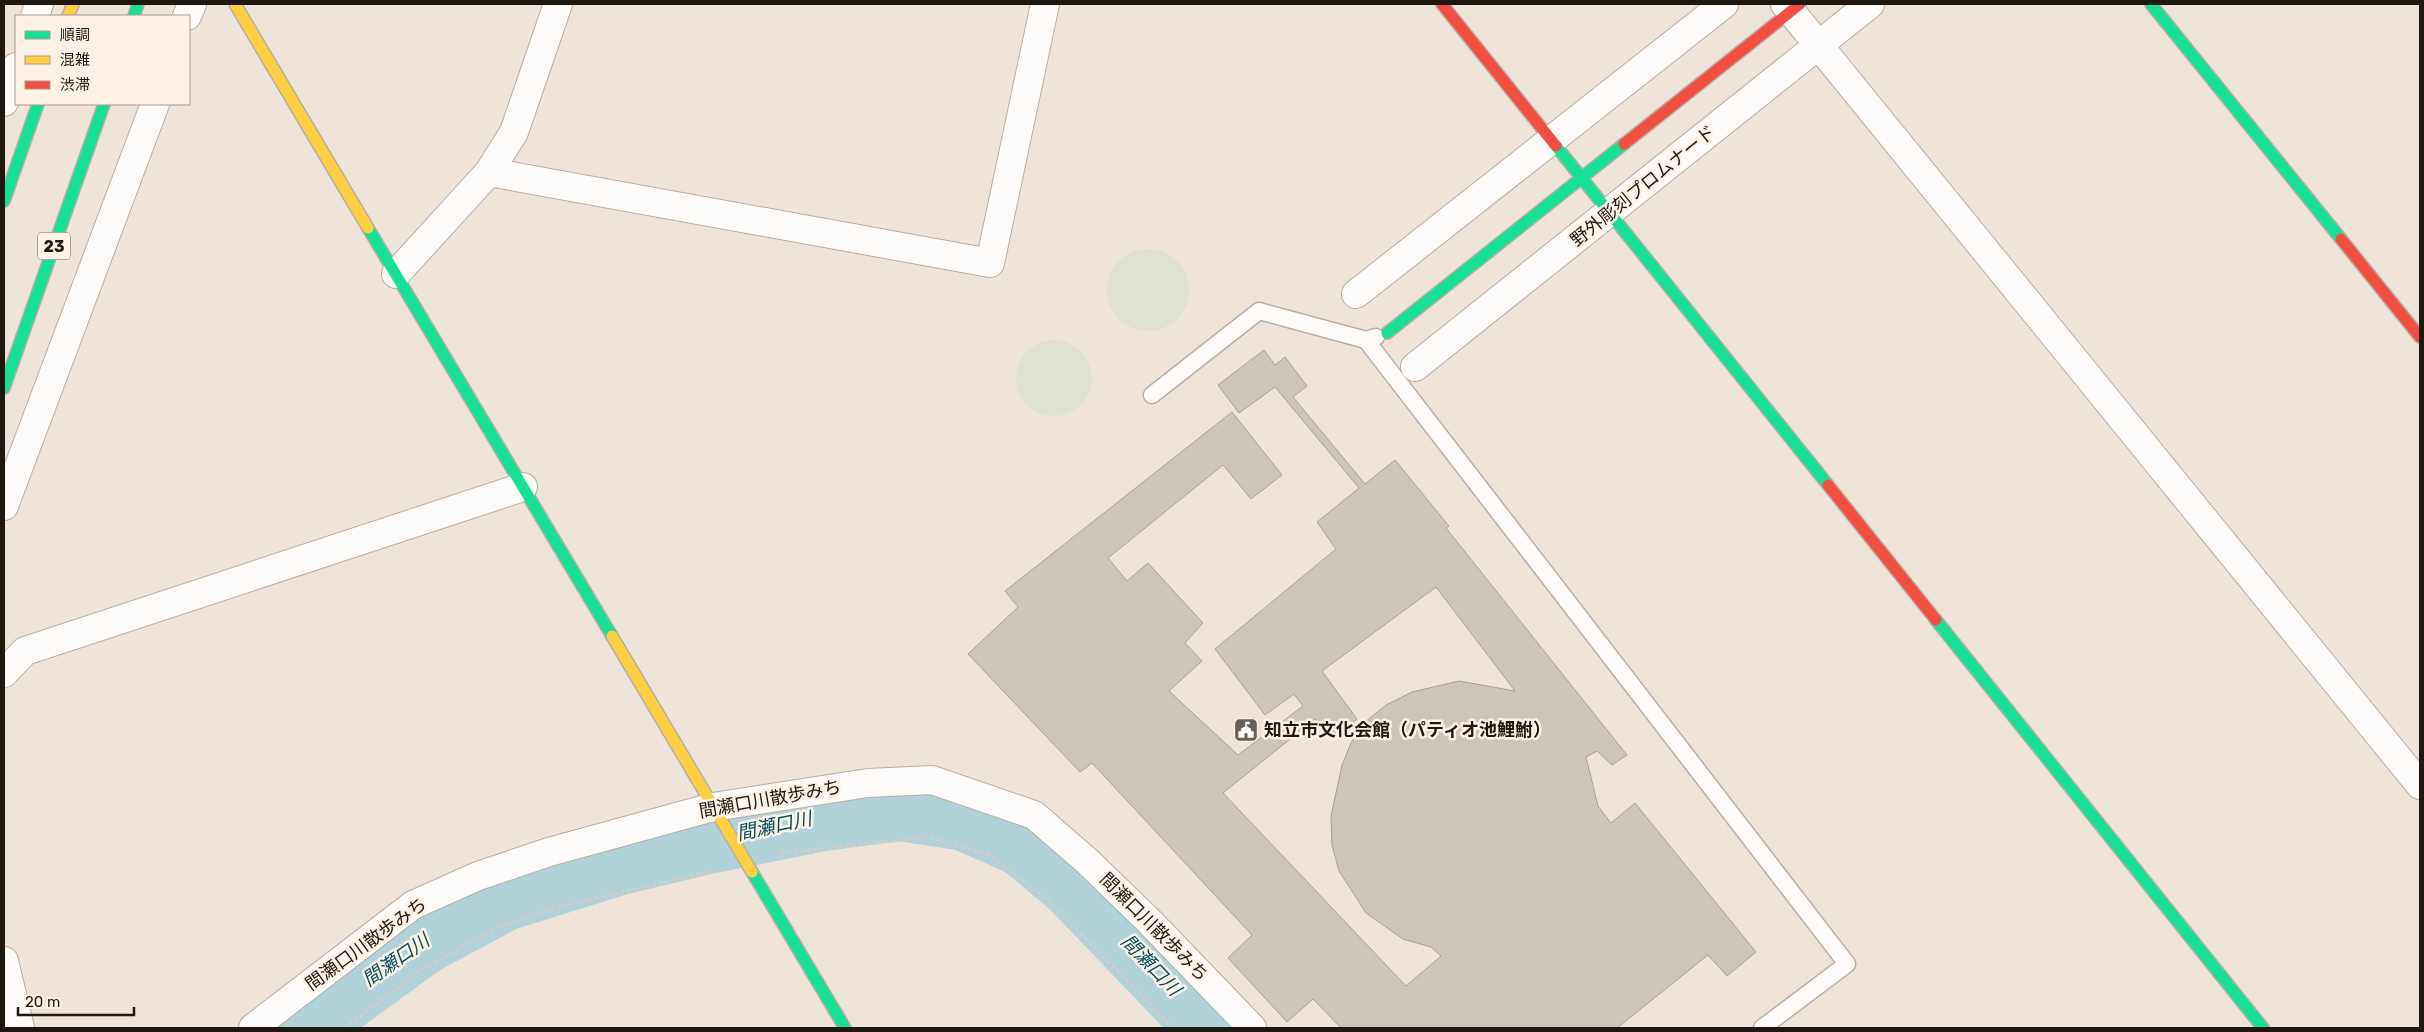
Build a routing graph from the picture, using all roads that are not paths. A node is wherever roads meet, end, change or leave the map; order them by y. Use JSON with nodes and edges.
{"nodes":[{"id":1,"x":235,"y":4,"type":"edge"},
{"id":2,"x":558,"y":4,"type":"edge"},
{"id":3,"x":1045,"y":4,"type":"edge"},
{"id":4,"x":1442,"y":4,"type":"edge"},
{"id":5,"x":1724,"y":4,"type":"edge"},
{"id":6,"x":1870,"y":4,"type":"edge"},
{"id":7,"x":2152,"y":4,"type":"edge"},
{"id":8,"x":1792,"y":6,"type":"edge"},
{"id":9,"x":1818,"y":45,"type":"junction"},
{"id":10,"x":15,"y":70,"type":"edge"},
{"id":11,"x":4,"y":102,"type":"edge"},
{"id":12,"x":38,"y":105,"type":"edge"},
{"id":13,"x":104,"y":105,"type":"edge"},
{"id":14,"x":155,"y":105,"type":"edge"},
{"id":15,"x":1552,"y":140,"type":"junction"},
{"id":16,"x":489,"y":172,"type":"junction"},
{"id":17,"x":1582,"y":178,"type":"junction"},
{"id":18,"x":4,"y":201,"type":"edge"},
{"id":19,"x":1609,"y":212,"type":"junction"},
{"id":20,"x":396,"y":274,"type":"junction"},
{"id":21,"x":1356,"y":294,"type":"dead end"},
{"id":22,"x":1387,"y":333,"type":"joint"},
{"id":23,"x":2420,"y":337,"type":"edge"},
{"id":24,"x":1366,"y":340,"type":"junction"},
{"id":25,"x":1415,"y":367,"type":"dead end"},
{"id":26,"x":4,"y":388,"type":"edge"},
{"id":27,"x":1152,"y":395,"type":"dead end"},
{"id":28,"x":523,"y":487,"type":"junction"},
{"id":29,"x":4,"y":506,"type":"edge"},
{"id":30,"x":4,"y":672,"type":"edge"},
{"id":31,"x":2420,"y":785,"type":"edge"},
{"id":32,"x":714,"y":808,"type":"junction"},
{"id":33,"x":4,"y":961,"type":"edge"},
{"id":34,"x":20,"y":1028,"type":"edge"},
{"id":35,"x":253,"y":1028,"type":"edge"},
{"id":36,"x":845,"y":1028,"type":"edge"},
{"id":37,"x":1252,"y":1028,"type":"edge"},
{"id":38,"x":1762,"y":1028,"type":"edge"},
{"id":39,"x":2263,"y":1028,"type":"edge"}],
"edges":[{"from":1,"to":20,"type":"main road"},
{"from":2,"to":16,"type":"street"},
{"from":3,"to":16,"type":"street"},
{"from":4,"to":15,"type":"main road"},
{"from":5,"to":15,"type":"street"},
{"from":6,"to":9,"type":"street","name":"野外彫刻プロムナード"},
{"from":7,"to":23,"type":"main road"},
{"from":8,"to":9,"type":"street"},
{"from":8,"to":17,"type":"main road"},
{"from":9,"to":19,"type":"street","name":"野外彫刻プロムナード"},
{"from":9,"to":31,"type":"street"},
{"from":10,"to":11,"type":"street"},
{"from":12,"to":18,"type":"main road"},
{"from":13,"to":26,"type":"main road","number":"23"},
{"from":14,"to":29,"type":"street"},
{"from":15,"to":17,"type":"main road"},
{"from":15,"to":21,"type":"street"},
{"from":16,"to":20,"type":"street"},
{"from":17,"to":19,"type":"main road"},
{"from":17,"to":22,"type":"main road"},
{"from":19,"to":25,"type":"street","name":"野外彫刻プロムナード"},
{"from":19,"to":39,"type":"main road"},
{"from":20,"to":28,"type":"main road"},
{"from":22,"to":24,"type":"lane"},
{"from":24,"to":27,"type":"lane"},
{"from":24,"to":38,"type":"lane"},
{"from":28,"to":30,"type":"street"},
{"from":28,"to":32,"type":"main road"},
{"from":32,"to":35,"type":"street","name":"間瀬口川散歩みち"},
{"from":32,"to":36,"type":"main road"},
{"from":32,"to":37,"type":"street","name":"間瀬口川散歩みち"},
{"from":33,"to":34,"type":"street"}]}
